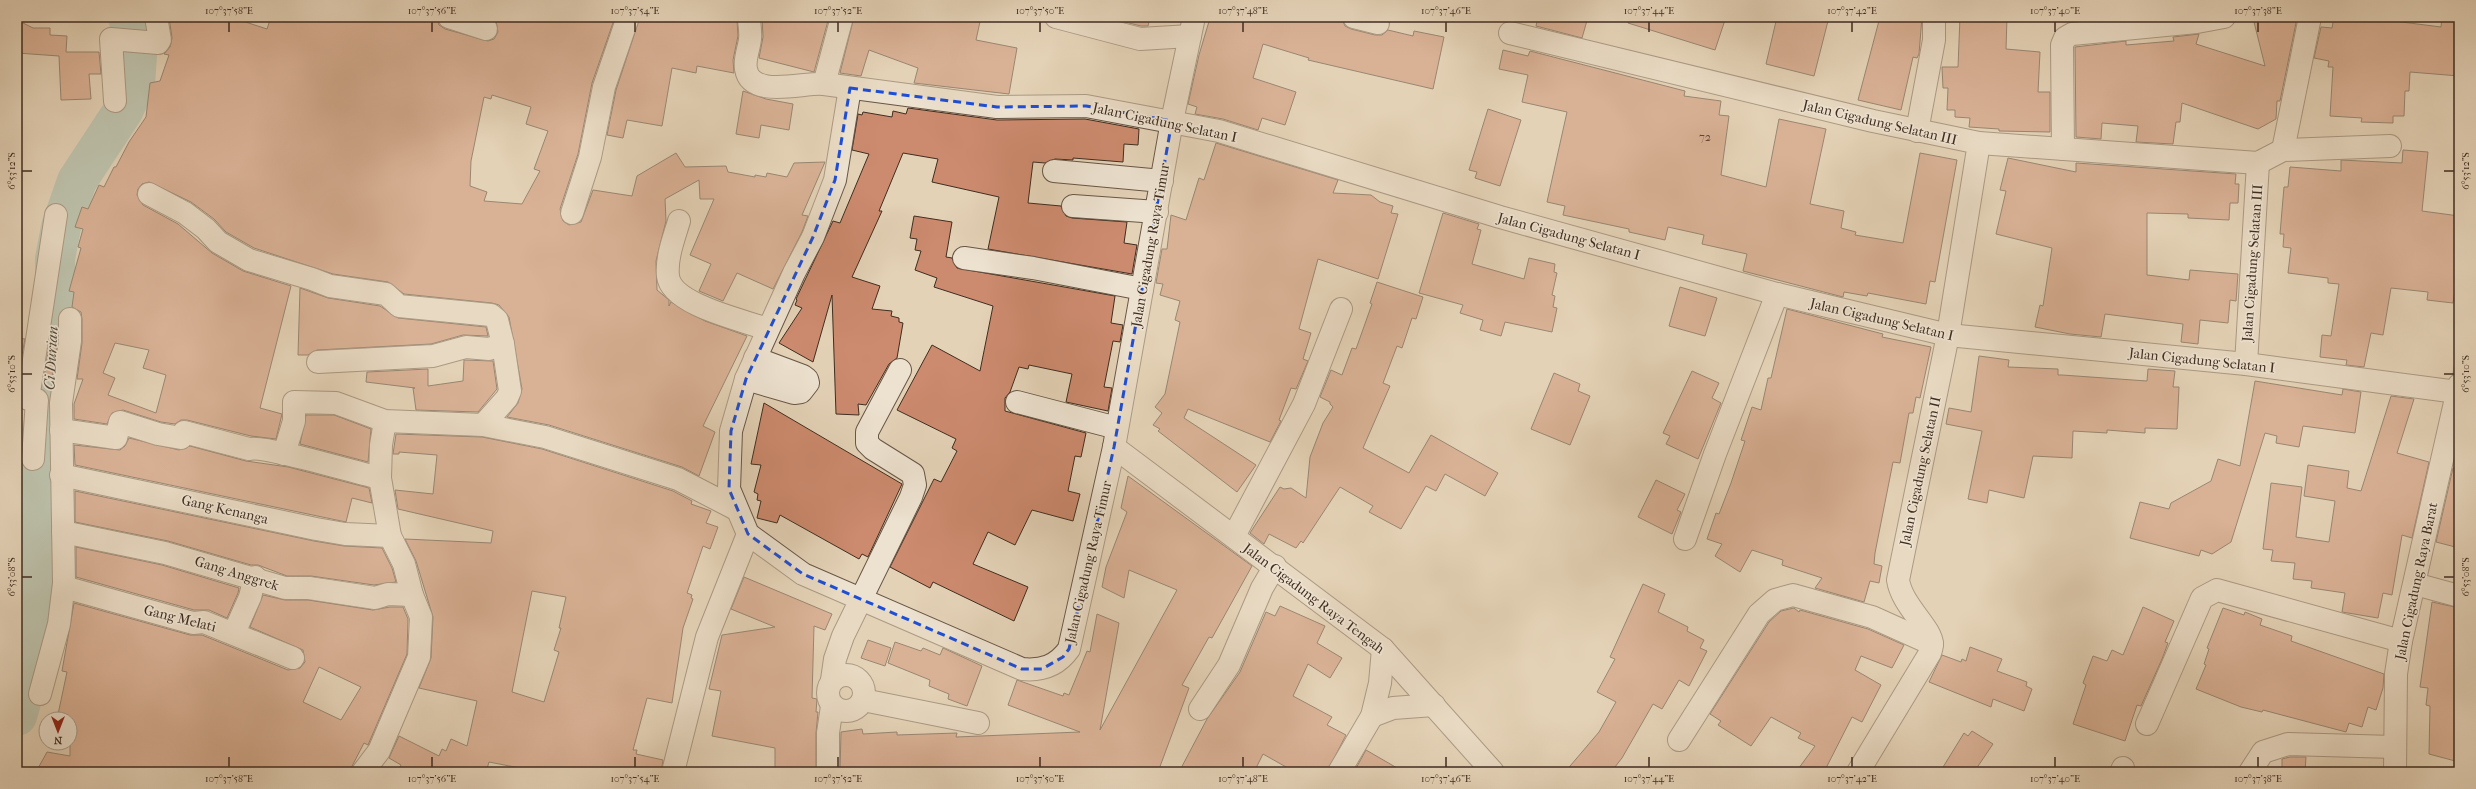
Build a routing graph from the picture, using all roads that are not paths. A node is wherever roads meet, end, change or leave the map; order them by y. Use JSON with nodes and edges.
{"nodes":[{"id":1,"x":156,"y":17,"type":"edge"},
{"id":2,"x":449,"y":17,"type":"edge"},
{"id":3,"x":628,"y":17,"type":"edge"},
{"id":4,"x":749,"y":17,"type":"edge"},
{"id":5,"x":842,"y":17,"type":"edge"},
{"id":6,"x":1056,"y":17,"type":"edge"},
{"id":7,"x":1354,"y":17,"type":"edge"},
{"id":8,"x":1934,"y":17,"type":"edge"},
{"id":9,"x":2223,"y":17,"type":"edge"},
{"id":10,"x":2310,"y":17,"type":"edge"},
{"id":11,"x":1378,"y":23,"type":"dead end"},
{"id":12,"x":2120,"y":23,"type":"edge"},
{"id":13,"x":1192,"y":26,"type":"edge"},
{"id":14,"x":486,"y":29,"type":"dead end"},
{"id":15,"x":1510,"y":33,"type":"dead end"},
{"id":16,"x":824,"y":84,"type":"junction"},
{"id":17,"x":850,"y":88,"type":"junction"},
{"id":18,"x":115,"y":101,"type":"dead end"},
{"id":19,"x":1172,"y":121,"type":"junction"},
{"id":20,"x":1917,"y":131,"type":"junction"},
{"id":21,"x":1979,"y":144,"type":"junction"},
{"id":22,"x":2390,"y":146,"type":"dead end"},
{"id":23,"x":2063,"y":149,"type":"junction"},
{"id":24,"x":2283,"y":150,"type":"junction"},
{"id":25,"x":2258,"y":163,"type":"junction"},
{"id":26,"x":1054,"y":170,"type":"dead end"},
{"id":27,"x":1162,"y":182,"type":"junction"},
{"id":28,"x":149,"y":194,"type":"dead end"},
{"id":29,"x":1073,"y":206,"type":"dead end"},
{"id":30,"x":1156,"y":212,"type":"junction"},
{"id":31,"x":572,"y":213,"type":"dead end"},
{"id":32,"x":56,"y":216,"type":"dead end"},
{"id":33,"x":679,"y":221,"type":"dead end"},
{"id":34,"x":964,"y":258,"type":"dead end"},
{"id":35,"x":1142,"y":289,"type":"junction"},
{"id":36,"x":1777,"y":294,"type":"junction"},
{"id":37,"x":1341,"y":309,"type":"dead end"},
{"id":38,"x":70,"y":319,"type":"dead end"},
{"id":39,"x":767,"y":329,"type":"junction"},
{"id":40,"x":1948,"y":335,"type":"junction"},
{"id":41,"x":503,"y":344,"type":"junction"},
{"id":42,"x":755,"y":358,"type":"junction"},
{"id":43,"x":318,"y":362,"type":"dead end"},
{"id":44,"x":2246,"y":364,"type":"junction"},
{"id":45,"x":900,"y":370,"type":"dead end"},
{"id":46,"x":746,"y":379,"type":"junction"},
{"id":47,"x":2458,"y":389,"type":"edge"},
{"id":48,"x":1017,"y":402,"type":"dead end"},
{"id":49,"x":385,"y":421,"type":"junction"},
{"id":50,"x":2455,"y":422,"type":"edge"},
{"id":51,"x":483,"y":425,"type":"junction"},
{"id":52,"x":61,"y":434,"type":"junction"},
{"id":53,"x":1116,"y":437,"type":"junction"},
{"id":54,"x":28,"y":445,"type":"edge"},
{"id":55,"x":284,"y":454,"type":"junction"},
{"id":56,"x":61,"y":475,"type":"junction"},
{"id":57,"x":380,"y":478,"type":"junction"},
{"id":58,"x":736,"y":509,"type":"junction"},
{"id":59,"x":63,"y":532,"type":"junction"},
{"id":60,"x":748,"y":534,"type":"junction"},
{"id":61,"x":390,"y":536,"type":"junction"},
{"id":62,"x":1234,"y":536,"type":"junction"},
{"id":63,"x":1685,"y":539,"type":"dead end"},
{"id":64,"x":1275,"y":566,"type":"junction"},
{"id":65,"x":255,"y":577,"type":"junction"},
{"id":66,"x":2415,"y":584,"type":"junction"},
{"id":67,"x":64,"y":586,"type":"junction"},
{"id":68,"x":412,"y":595,"type":"junction"},
{"id":69,"x":2459,"y":596,"type":"edge"},
{"id":70,"x":862,"y":598,"type":"junction"},
{"id":71,"x":234,"y":633,"type":"junction"},
{"id":72,"x":2401,"y":641,"type":"junction"},
{"id":73,"x":1932,"y":644,"type":"junction"},
{"id":74,"x":1383,"y":649,"type":"junction"},
{"id":75,"x":293,"y":658,"type":"dead end"},
{"id":76,"x":832,"y":680,"type":"junction"},
{"id":77,"x":40,"y":694,"type":"dead end"},
{"id":78,"x":863,"y":700,"type":"junction"},
{"id":79,"x":1434,"y":705,"type":"junction"},
{"id":80,"x":832,"y":706,"type":"junction"},
{"id":81,"x":1200,"y":709,"type":"dead end"},
{"id":82,"x":1372,"y":716,"type":"junction"},
{"id":83,"x":978,"y":723,"type":"dead end"},
{"id":84,"x":2147,"y":724,"type":"dead end"},
{"id":85,"x":1679,"y":740,"type":"dead end"},
{"id":86,"x":2394,"y":747,"type":"junction"},
{"id":87,"x":363,"y":772,"type":"edge"},
{"id":88,"x":673,"y":772,"type":"edge"},
{"id":89,"x":828,"y":772,"type":"edge"},
{"id":90,"x":1339,"y":772,"type":"edge"},
{"id":91,"x":1494,"y":772,"type":"edge"},
{"id":92,"x":1858,"y":772,"type":"edge"},
{"id":93,"x":2250,"y":772,"type":"edge"},
{"id":94,"x":2395,"y":772,"type":"edge"}],
"edges":[{"from":1,"to":18,"type":"street"},
{"from":2,"to":14,"type":"street"},
{"from":3,"to":31,"type":"street"},
{"from":4,"to":16,"type":"street","name":"Jalan Cigadung Selatan I"},
{"from":5,"to":16,"type":"street"},
{"from":6,"to":13,"type":"street"},
{"from":7,"to":11,"type":"street"},
{"from":8,"to":20,"type":"street"},
{"from":9,"to":12,"type":"street"},
{"from":10,"to":24,"type":"street"},
{"from":12,"to":23,"type":"street"},
{"from":13,"to":19,"type":"street","name":"Jalan Cigadung Raya Timur"},
{"from":15,"to":20,"type":"street","name":"Jalan Cigadung Selatan III"},
{"from":16,"to":17,"type":"street","name":"Jalan Cigadung Selatan I"},
{"from":17,"to":19,"type":"street","name":"Jalan Cigadung Selatan I"},
{"from":17,"to":39,"type":"street"},
{"from":19,"to":27,"type":"street","name":"Jalan Cigadung Raya Timur"},
{"from":19,"to":36,"type":"street","name":"Jalan Cigadung Selatan I"},
{"from":20,"to":21,"type":"street","name":"Jalan Cigadung Selatan III"},
{"from":21,"to":23,"type":"street","name":"Jalan Cigadung Selatan III"},
{"from":21,"to":40,"type":"street","name":"Jalan Cigadung Selatan II"},
{"from":22,"to":24,"type":"street"},
{"from":23,"to":25,"type":"street","name":"Jalan Cigadung Selatan III"},
{"from":24,"to":25,"type":"street"},
{"from":25,"to":44,"type":"street","name":"Jalan Cigadung Selatan III"},
{"from":26,"to":27,"type":"street"},
{"from":27,"to":30,"type":"street","name":"Jalan Cigadung Raya Timur"},
{"from":28,"to":41,"type":"street"},
{"from":29,"to":30,"type":"street"},
{"from":30,"to":35,"type":"street","name":"Jalan Cigadung Raya Timur"},
{"from":32,"to":54,"type":"street"},
{"from":33,"to":39,"type":"street"},
{"from":34,"to":35,"type":"street"},
{"from":35,"to":53,"type":"street","name":"Jalan Cigadung Raya Timur"},
{"from":36,"to":40,"type":"street","name":"Jalan Cigadung Selatan I"},
{"from":36,"to":63,"type":"street"},
{"from":37,"to":62,"type":"street"},
{"from":38,"to":52,"type":"street"},
{"from":39,"to":42,"type":"street"},
{"from":40,"to":44,"type":"street","name":"Jalan Cigadung Selatan I"},
{"from":40,"to":73,"type":"street","name":"Jalan Cigadung Selatan II"},
{"from":41,"to":43,"type":"street"},
{"from":41,"to":51,"type":"street"},
{"from":42,"to":46,"type":"street"},
{"from":42,"to":46,"type":"street"},
{"from":44,"to":47,"type":"street","name":"Jalan Cigadung Selatan I"},
{"from":45,"to":70,"type":"street"},
{"from":46,"to":58,"type":"street"},
{"from":47,"to":50,"type":"street","name":"Jalan Cigadung Raya Barat"},
{"from":48,"to":53,"type":"street"},
{"from":49,"to":51,"type":"street"},
{"from":49,"to":55,"type":"street"},
{"from":49,"to":57,"type":"street"},
{"from":50,"to":66,"type":"street","name":"Jalan Cigadung Raya Barat"},
{"from":51,"to":58,"type":"street"},
{"from":52,"to":54,"type":"street"},
{"from":52,"to":55,"type":"street"},
{"from":52,"to":56,"type":"street"},
{"from":53,"to":62,"type":"street","name":"Jalan Cigadung Raya Tengah"},
{"from":53,"to":70,"type":"street","name":"Jalan Cigadung Raya Timur"},
{"from":55,"to":57,"type":"street"},
{"from":56,"to":59,"type":"street"},
{"from":56,"to":61,"type":"street","name":"Gang Kenanga"},
{"from":57,"to":61,"type":"street"},
{"from":58,"to":60,"type":"street"},
{"from":59,"to":65,"type":"street","name":"Gang Anggrek"},
{"from":59,"to":67,"type":"street"},
{"from":60,"to":70,"type":"street","name":"Jalan Cigadung Raya Timur"},
{"from":60,"to":88,"type":"street"},
{"from":61,"to":68,"type":"street"},
{"from":62,"to":64,"type":"street","name":"Jalan Cigadung Raya Tengah"},
{"from":64,"to":74,"type":"street","name":"Jalan Cigadung Raya Tengah"},
{"from":64,"to":81,"type":"street"},
{"from":65,"to":68,"type":"street","name":"Gang Anggrek"},
{"from":65,"to":71,"type":"street"},
{"from":66,"to":69,"type":"street"},
{"from":66,"to":72,"type":"street","name":"Jalan Cigadung Raya Barat"},
{"from":67,"to":71,"type":"street","name":"Gang Melati"},
{"from":67,"to":77,"type":"street"},
{"from":68,"to":87,"type":"street"},
{"from":70,"to":76,"type":"street"},
{"from":71,"to":75,"type":"street","name":"Gang Melati"},
{"from":72,"to":84,"type":"street"},
{"from":72,"to":86,"type":"street","name":"Jalan Cigadung Raya Barat"},
{"from":73,"to":85,"type":"street"},
{"from":73,"to":92,"type":"street"},
{"from":74,"to":79,"type":"street","name":"Jalan Cigadung Raya Tengah"},
{"from":74,"to":82,"type":"street"},
{"from":76,"to":78,"type":"street"},
{"from":76,"to":80,"type":"street"},
{"from":78,"to":80,"type":"street"},
{"from":78,"to":83,"type":"street"},
{"from":79,"to":82,"type":"street"},
{"from":79,"to":91,"type":"street","name":"Jalan Cigadung Raya Tengah"},
{"from":80,"to":89,"type":"street"},
{"from":82,"to":90,"type":"street"},
{"from":86,"to":93,"type":"street"},
{"from":86,"to":94,"type":"street","name":"Jalan Cigadung Raya Barat"}]}
